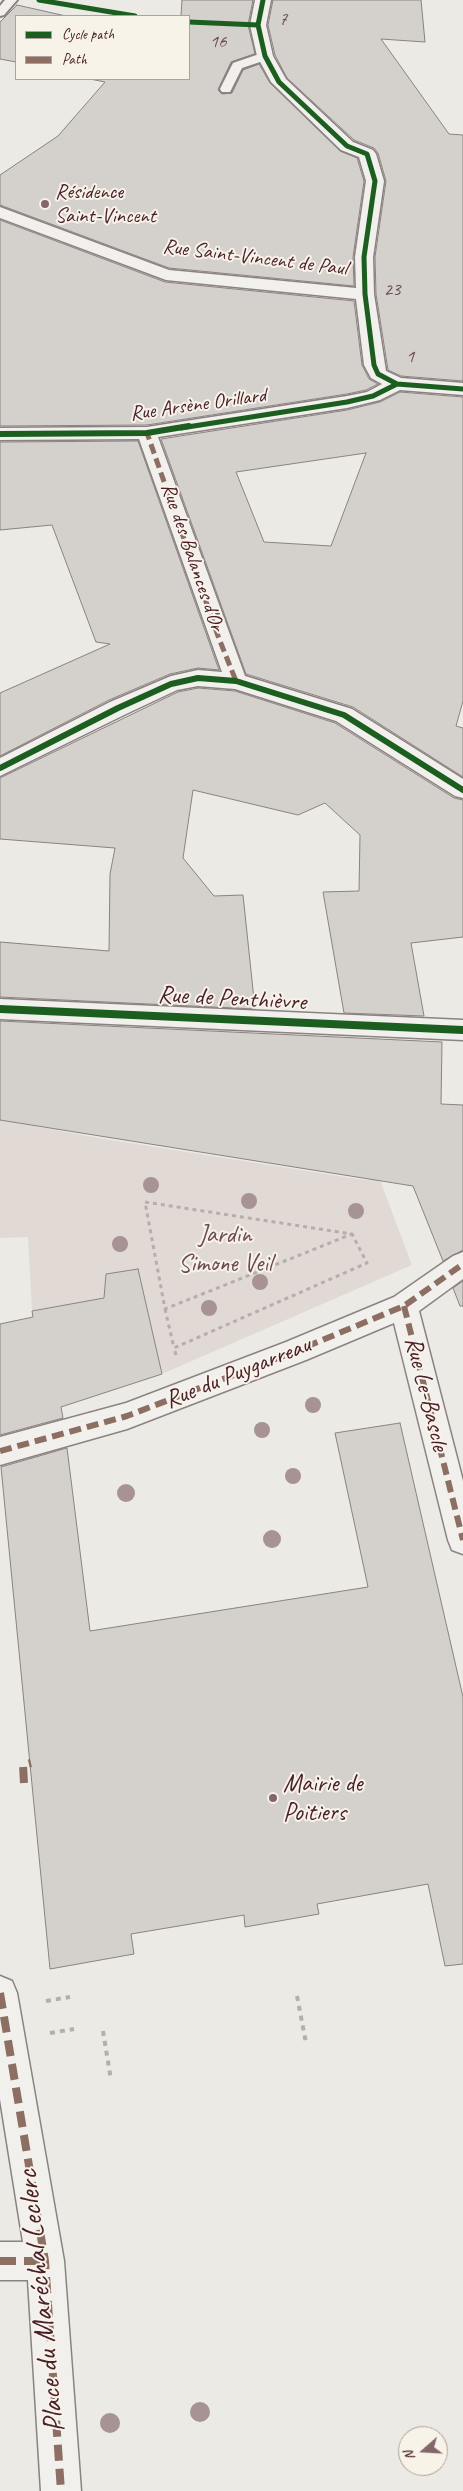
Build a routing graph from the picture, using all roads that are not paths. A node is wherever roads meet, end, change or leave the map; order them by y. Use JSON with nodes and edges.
{"nodes":[{"id":1,"x":11,"y":0,"type":"edge"},
{"id":2,"x":263,"y":0,"type":"edge"},
{"id":3,"x":0,"y":13,"type":"edge"},
{"id":4,"x":265,"y":56,"type":"junction"},
{"id":5,"x":226,"y":89,"type":"dead end"},
{"id":6,"x":0,"y":212,"type":"edge"},
{"id":7,"x":365,"y":294,"type":"junction"},
{"id":8,"x":397,"y":384,"type":"junction"},
{"id":9,"x":463,"y":389,"type":"edge"},
{"id":10,"x":147,"y":433,"type":"junction"},
{"id":11,"x":0,"y":434,"type":"edge"},
{"id":12,"x":236,"y":681,"type":"junction"},
{"id":13,"x":0,"y":768,"type":"edge"},
{"id":14,"x":463,"y":790,"type":"edge"},
{"id":15,"x":0,"y":1009,"type":"edge"},
{"id":16,"x":463,"y":1030,"type":"edge"},
{"id":17,"x":463,"y":1264,"type":"edge"},
{"id":18,"x":404,"y":1306,"type":"junction"},
{"id":19,"x":0,"y":1451,"type":"edge"},
{"id":20,"x":463,"y":1540,"type":"edge"},
{"id":21,"x":0,"y":1993,"type":"edge"},
{"id":22,"x":0,"y":2261,"type":"edge"},
{"id":23,"x":44,"y":2261,"type":"junction"},
{"id":24,"x":61,"y":2491,"type":"edge"}],
"edges":[{"from":1,"to":3,"type":"lane"},
{"from":2,"to":4,"type":"street"},
{"from":4,"to":5,"type":"lane"},
{"from":4,"to":7,"type":"street"},
{"from":6,"to":7,"type":"street","name":"Rue Saint-Vincent de Paul"},
{"from":7,"to":8,"type":"street"},
{"from":8,"to":9,"type":"street"},
{"from":8,"to":10,"type":"street","name":"Rue Arsène Orillard"},
{"from":10,"to":11,"type":"street","name":"Rue Arsène Orillard"},
{"from":10,"to":12,"type":"street","name":"Rue des Balances d'Or"},
{"from":12,"to":13,"type":"street"},
{"from":12,"to":14,"type":"street"},
{"from":15,"to":16,"type":"street","name":"Rue de Penthièvre"},
{"from":17,"to":18,"type":"street","name":"Rue du Puygarreau"},
{"from":18,"to":19,"type":"street","name":"Rue du Puygarreau"},
{"from":18,"to":20,"type":"street","name":"Rue Le-Bascle"},
{"from":21,"to":23,"type":"street","name":"Place du Maréchal Leclerc"},
{"from":22,"to":23,"type":"street"},
{"from":23,"to":24,"type":"street","name":"Place du Maréchal Leclerc"}]}
